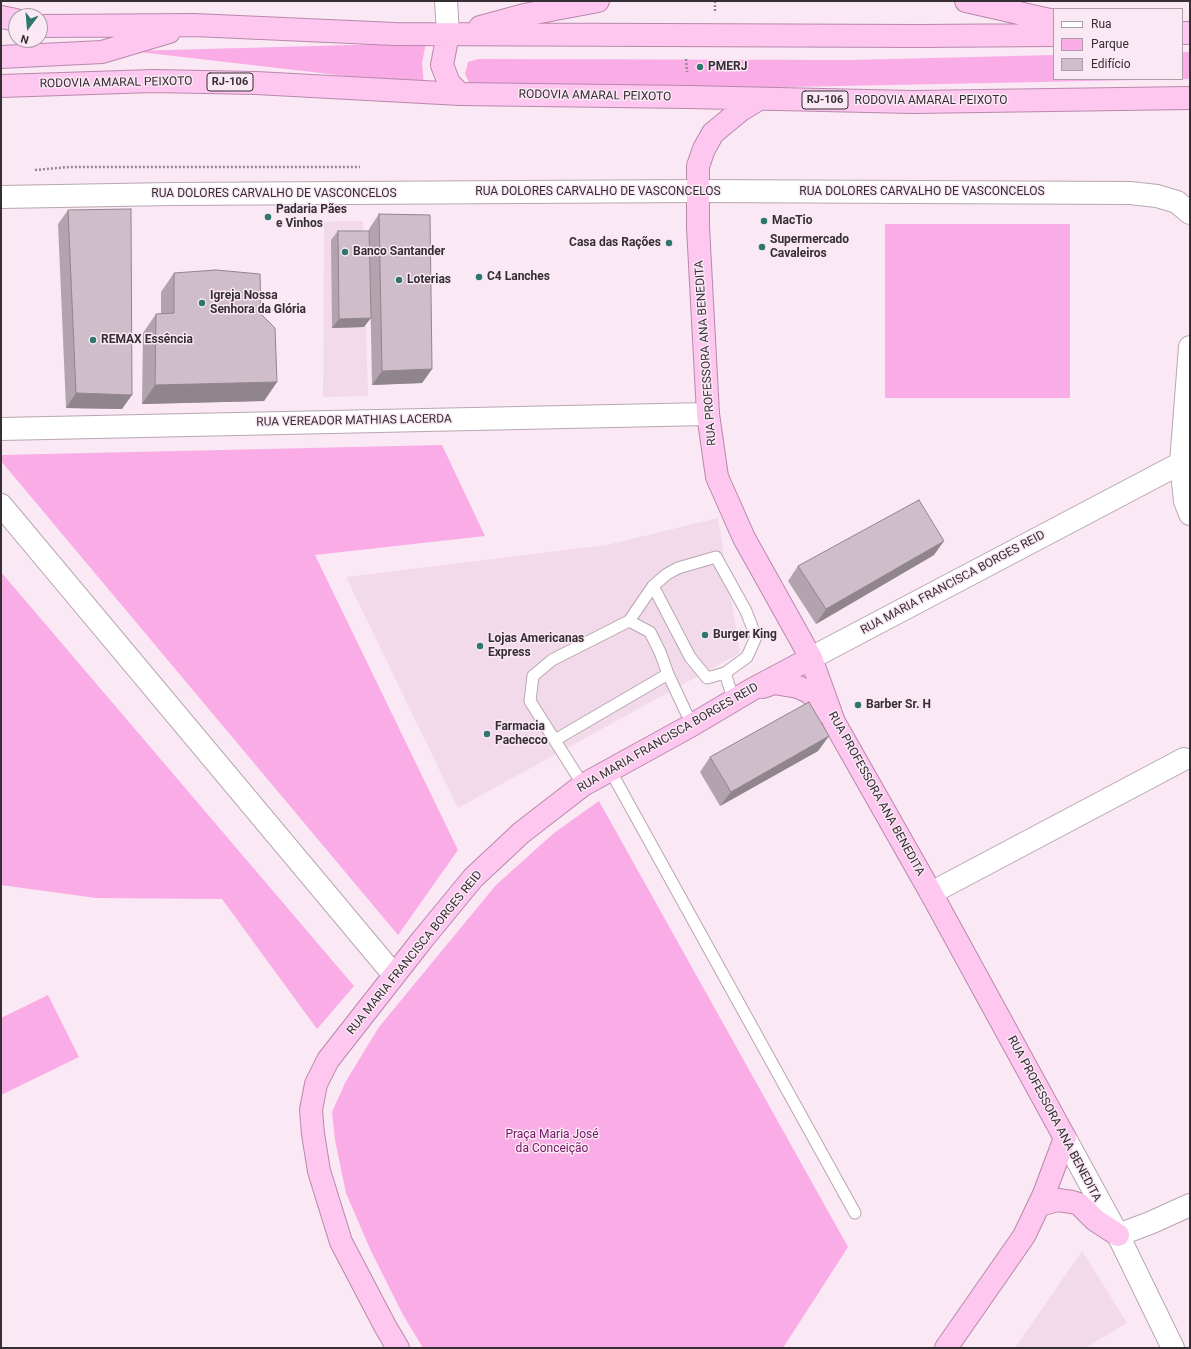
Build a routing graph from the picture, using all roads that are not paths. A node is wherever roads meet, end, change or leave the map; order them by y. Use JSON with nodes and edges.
{"nodes":[{"id":1,"x":446,"y":1,"type":"edge"},
{"id":2,"x":598,"y":1,"type":"edge"},
{"id":3,"x":966,"y":1,"type":"edge"},
{"id":4,"x":1053,"y":21,"type":"edge"},
{"id":5,"x":48,"y":25,"type":"edge"},
{"id":6,"x":194,"y":25,"type":"junction"},
{"id":7,"x":448,"y":34,"type":"junction"},
{"id":8,"x":1053,"y":35,"type":"edge"},
{"id":9,"x":1,"y":57,"type":"edge"},
{"id":10,"x":1,"y":86,"type":"edge"},
{"id":11,"x":460,"y":94,"type":"junction"},
{"id":12,"x":1190,"y":98,"type":"edge"},
{"id":13,"x":759,"y":99,"type":"junction"},
{"id":14,"x":698,"y":191,"type":"junction"},
{"id":15,"x":1,"y":197,"type":"edge"},
{"id":16,"x":1190,"y":213,"type":"edge"},
{"id":17,"x":1190,"y":347,"type":"edge"},
{"id":18,"x":708,"y":414,"type":"junction"},
{"id":19,"x":1,"y":429,"type":"edge"},
{"id":20,"x":1185,"y":462,"type":"edge"},
{"id":21,"x":1,"y":505,"type":"edge"},
{"id":22,"x":1190,"y":514,"type":"edge"},
{"id":23,"x":653,"y":586,"type":"junction"},
{"id":24,"x":629,"y":621,"type":"junction"},
{"id":25,"x":811,"y":658,"type":"junction"},
{"id":26,"x":724,"y":673,"type":"junction"},
{"id":27,"x":668,"y":674,"type":"junction"},
{"id":28,"x":742,"y":695,"type":"junction"},
{"id":29,"x":834,"y":722,"type":"junction"},
{"id":30,"x":692,"y":725,"type":"junction"},
{"id":31,"x":555,"y":740,"type":"junction"},
{"id":32,"x":1184,"y":759,"type":"dead end"},
{"id":33,"x":610,"y":770,"type":"junction"},
{"id":34,"x":583,"y":785,"type":"junction"},
{"id":35,"x":931,"y":893,"type":"junction"},
{"id":36,"x":394,"y":975,"type":"junction"},
{"id":37,"x":1065,"y":1138,"type":"junction"},
{"id":38,"x":1039,"y":1205,"type":"junction"},
{"id":39,"x":1190,"y":1205,"type":"edge"},
{"id":40,"x":855,"y":1213,"type":"dead end"},
{"id":41,"x":1118,"y":1235,"type":"junction"},
{"id":42,"x":398,"y":1348,"type":"edge"},
{"id":43,"x":946,"y":1348,"type":"edge"},
{"id":44,"x":1173,"y":1348,"type":"edge"}],
"edges":[{"from":1,"to":7,"type":"street"},
{"from":2,"to":7,"type":"highway"},
{"from":3,"to":4,"type":"highway"},
{"from":5,"to":6,"type":"highway"},
{"from":6,"to":7,"type":"highway"},
{"from":6,"to":9,"type":"highway"},
{"from":7,"to":8,"type":"highway"},
{"from":7,"to":11,"type":"highway"},
{"from":10,"to":11,"type":"highway","name":"RODOVIA AMARAL PEIXOTO","number":"RJ-106"},
{"from":11,"to":13,"type":"highway","name":"RODOVIA AMARAL PEIXOTO","number":"RJ-106"},
{"from":12,"to":13,"type":"highway","name":"RODOVIA AMARAL PEIXOTO","number":"RJ-106"},
{"from":13,"to":14,"type":"highway","name":"RUA PROFESSORA ANA BENEDITA"},
{"from":14,"to":15,"type":"street","name":"RUA DOLORES CARVALHO DE VASCONCELOS"},
{"from":14,"to":16,"type":"street","name":"RUA DOLORES CARVALHO DE VASCONCELOS"},
{"from":14,"to":18,"type":"highway","name":"RUA PROFESSORA ANA BENEDITA"},
{"from":17,"to":20,"type":"street"},
{"from":18,"to":19,"type":"street","name":"RUA VEREADOR MATHIAS LACERDA"},
{"from":18,"to":25,"type":"highway","name":"RUA PROFESSORA ANA BENEDITA"},
{"from":20,"to":22,"type":"street"},
{"from":20,"to":25,"type":"street","name":"RUA MARIA FRANCISCA BORGES REID"},
{"from":21,"to":36,"type":"street"},
{"from":23,"to":24,"type":"lane"},
{"from":23,"to":26,"type":"lane"},
{"from":23,"to":26,"type":"lane"},
{"from":24,"to":27,"type":"lane"},
{"from":24,"to":31,"type":"lane"},
{"from":25,"to":28,"type":"highway","name":"RUA MARIA FRANCISCA BORGES REID"},
{"from":25,"to":29,"type":"highway","name":"RUA PROFESSORA ANA BENEDITA"},
{"from":26,"to":28,"type":"lane"},
{"from":27,"to":30,"type":"lane"},
{"from":27,"to":31,"type":"lane"},
{"from":28,"to":29,"type":"highway"},
{"from":28,"to":30,"type":"highway","name":"RUA MARIA FRANCISCA BORGES REID"},
{"from":29,"to":35,"type":"highway","name":"RUA PROFESSORA ANA BENEDITA"},
{"from":30,"to":33,"type":"highway","name":"RUA MARIA FRANCISCA BORGES REID"},
{"from":31,"to":34,"type":"lane"},
{"from":32,"to":35,"type":"street"},
{"from":33,"to":34,"type":"highway","name":"RUA MARIA FRANCISCA BORGES REID"},
{"from":33,"to":40,"type":"lane"},
{"from":34,"to":36,"type":"highway","name":"RUA MARIA FRANCISCA BORGES REID"},
{"from":35,"to":37,"type":"highway","name":"RUA PROFESSORA ANA BENEDITA"},
{"from":36,"to":42,"type":"highway","name":"RUA MARIA FRANCISCA BORGES REID"},
{"from":37,"to":38,"type":"highway"},
{"from":37,"to":41,"type":"street","name":"RUA PROFESSORA ANA BENEDITA"},
{"from":38,"to":41,"type":"highway"},
{"from":38,"to":43,"type":"highway"},
{"from":39,"to":41,"type":"street"},
{"from":41,"to":44,"type":"street","name":"RUA PROFESSORA ANA BENEDITA"}]}
